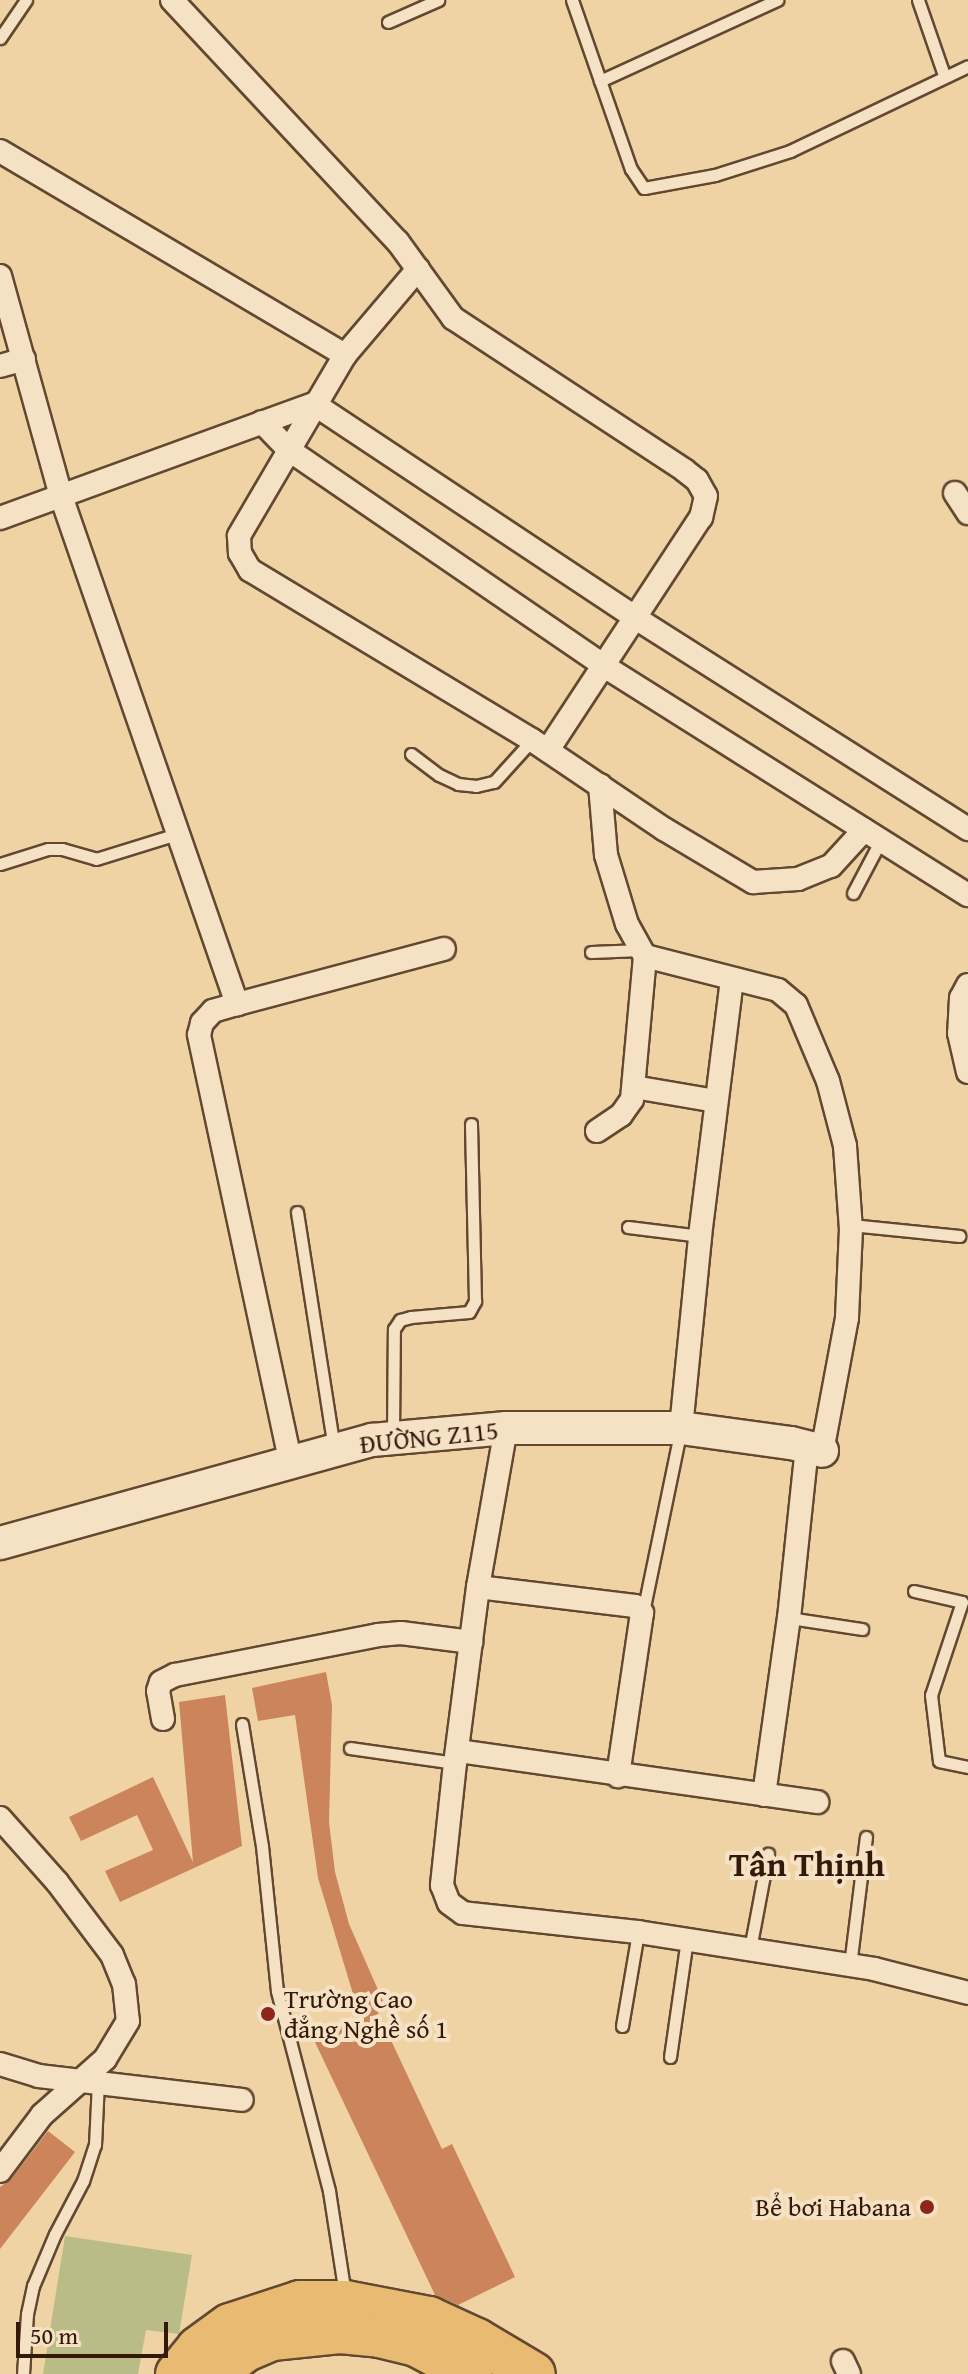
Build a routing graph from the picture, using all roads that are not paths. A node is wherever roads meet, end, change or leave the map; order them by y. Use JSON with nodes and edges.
{"nodes":[{"id":1,"x":26,"y":0,"type":"edge"},
{"id":2,"x":172,"y":0,"type":"edge"},
{"id":3,"x":438,"y":0,"type":"edge"},
{"id":4,"x":572,"y":0,"type":"edge"},
{"id":5,"x":777,"y":0,"type":"edge"},
{"id":6,"x":918,"y":0,"type":"edge"},
{"id":7,"x":388,"y":22,"type":"dead end"},
{"id":8,"x":0,"y":38,"type":"edge"},
{"id":9,"x":968,"y":66,"type":"edge"},
{"id":10,"x":944,"y":75,"type":"junction"},
{"id":11,"x":600,"y":81,"type":"junction"},
{"id":12,"x":0,"y":151,"type":"edge"},
{"id":13,"x":418,"y":269,"type":"junction"},
{"id":14,"x":0,"y":276,"type":"edge"},
{"id":15,"x":345,"y":355,"type":"junction"},
{"id":16,"x":24,"y":359,"type":"junction"},
{"id":17,"x":0,"y":366,"type":"edge"},
{"id":18,"x":314,"y":404,"type":"junction"},
{"id":19,"x":262,"y":422,"type":"junction"},
{"id":20,"x":289,"y":450,"type":"junction"},
{"id":21,"x":955,"y":493,"type":"dead end"},
{"id":22,"x":61,"y":496,"type":"junction"},
{"id":23,"x":968,"y":513,"type":"edge"},
{"id":24,"x":0,"y":518,"type":"edge"},
{"id":25,"x":634,"y":617,"type":"junction"},
{"id":26,"x":604,"y":666,"type":"junction"},
{"id":27,"x":540,"y":745,"type":"junction"},
{"id":28,"x":411,"y":754,"type":"dead end"},
{"id":29,"x":600,"y":785,"type":"junction"},
{"id":30,"x":968,"y":829,"type":"edge"},
{"id":31,"x":180,"y":833,"type":"junction"},
{"id":32,"x":873,"y":835,"type":"junction"},
{"id":33,"x":0,"y":864,"type":"edge"},
{"id":34,"x":853,"y":893,"type":"dead end"},
{"id":35,"x":968,"y":895,"type":"edge"},
{"id":36,"x":444,"y":949,"type":"dead end"},
{"id":37,"x":591,"y":952,"type":"dead end"},
{"id":38,"x":643,"y":953,"type":"junction"},
{"id":39,"x":732,"y":979,"type":"junction"},
{"id":40,"x":968,"y":985,"type":"edge"},
{"id":41,"x":237,"y":1004,"type":"junction"},
{"id":42,"x":968,"y":1072,"type":"edge"},
{"id":43,"x":634,"y":1087,"type":"junction"},
{"id":44,"x":716,"y":1101,"type":"junction"},
{"id":45,"x":471,"y":1124,"type":"dead end"},
{"id":46,"x":597,"y":1131,"type":"dead end"},
{"id":47,"x":297,"y":1212,"type":"dead end"},
{"id":48,"x":851,"y":1225,"type":"junction"},
{"id":49,"x":628,"y":1227,"type":"dead end"},
{"id":50,"x":700,"y":1236,"type":"junction"},
{"id":51,"x":959,"y":1236,"type":"dead end"},
{"id":52,"x":506,"y":1428,"type":"junction"},
{"id":53,"x":681,"y":1428,"type":"junction"},
{"id":54,"x":393,"y":1438,"type":"junction"},
{"id":55,"x":814,"y":1449,"type":"junction"},
{"id":56,"x":334,"y":1450,"type":"junction"},
{"id":57,"x":291,"y":1465,"type":"junction"},
{"id":58,"x":0,"y":1543,"type":"edge"},
{"id":59,"x":478,"y":1587,"type":"junction"},
{"id":60,"x":914,"y":1591,"type":"dead end"},
{"id":61,"x":642,"y":1613,"type":"junction"},
{"id":62,"x":789,"y":1618,"type":"junction"},
{"id":63,"x":862,"y":1629,"type":"dead end"},
{"id":64,"x":471,"y":1642,"type":"junction"},
{"id":65,"x":163,"y":1719,"type":"dead end"},
{"id":66,"x":242,"y":1724,"type":"dead end"},
{"id":67,"x":350,"y":1748,"type":"dead end"},
{"id":68,"x":456,"y":1757,"type":"junction"},
{"id":69,"x":968,"y":1767,"type":"edge"},
{"id":70,"x":618,"y":1776,"type":"junction"},
{"id":71,"x":764,"y":1795,"type":"junction"},
{"id":72,"x":817,"y":1802,"type":"dead end"},
{"id":73,"x":0,"y":1818,"type":"edge"},
{"id":74,"x":866,"y":1837,"type":"dead end"},
{"id":75,"x":768,"y":1854,"type":"dead end"},
{"id":76,"x":638,"y":1932,"type":"junction"},
{"id":77,"x":687,"y":1939,"type":"junction"},
{"id":78,"x":750,"y":1949,"type":"junction"},
{"id":79,"x":850,"y":1965,"type":"junction"},
{"id":80,"x":968,"y":1993,"type":"edge"},
{"id":81,"x":622,"y":2026,"type":"dead end"},
{"id":82,"x":670,"y":2057,"type":"dead end"},
{"id":83,"x":0,"y":2064,"type":"edge"},
{"id":84,"x":89,"y":2080,"type":"junction"},
{"id":85,"x":242,"y":2100,"type":"dead end"},
{"id":86,"x":0,"y":2171,"type":"edge"},
{"id":87,"x":346,"y":2302,"type":"junction"},
{"id":88,"x":23,"y":2374,"type":"edge"},
{"id":89,"x":177,"y":2374,"type":"edge"},
{"id":90,"x":215,"y":2374,"type":"edge"},
{"id":91,"x":471,"y":2374,"type":"edge"},
{"id":92,"x":534,"y":2374,"type":"edge"}],
"edges":[{"from":1,"to":8,"type":"lane"},
{"from":2,"to":13,"type":"street"},
{"from":3,"to":7,"type":"lane"},
{"from":4,"to":11,"type":"lane"},
{"from":5,"to":11,"type":"lane"},
{"from":6,"to":10,"type":"lane"},
{"from":9,"to":10,"type":"lane"},
{"from":10,"to":11,"type":"lane"},
{"from":12,"to":15,"type":"street"},
{"from":13,"to":15,"type":"street"},
{"from":13,"to":25,"type":"street"},
{"from":14,"to":16,"type":"street"},
{"from":15,"to":18,"type":"street"},
{"from":16,"to":17,"type":"street"},
{"from":16,"to":22,"type":"street"},
{"from":18,"to":19,"type":"street"},
{"from":18,"to":20,"type":"street"},
{"from":18,"to":25,"type":"street"},
{"from":19,"to":20,"type":"street"},
{"from":19,"to":22,"type":"street"},
{"from":20,"to":26,"type":"street"},
{"from":20,"to":27,"type":"street"},
{"from":21,"to":23,"type":"street"},
{"from":22,"to":24,"type":"street"},
{"from":22,"to":31,"type":"street"},
{"from":25,"to":26,"type":"street"},
{"from":25,"to":30,"type":"street"},
{"from":26,"to":27,"type":"street"},
{"from":26,"to":32,"type":"street"},
{"from":27,"to":28,"type":"lane"},
{"from":27,"to":29,"type":"street"},
{"from":29,"to":32,"type":"street"},
{"from":29,"to":38,"type":"street"},
{"from":31,"to":33,"type":"lane"},
{"from":31,"to":41,"type":"street"},
{"from":32,"to":34,"type":"lane"},
{"from":32,"to":35,"type":"street"},
{"from":36,"to":41,"type":"street"},
{"from":37,"to":38,"type":"lane"},
{"from":38,"to":39,"type":"street"},
{"from":38,"to":43,"type":"street"},
{"from":39,"to":44,"type":"street"},
{"from":39,"to":48,"type":"street"},
{"from":40,"to":42,"type":"street"},
{"from":41,"to":57,"type":"street"},
{"from":43,"to":44,"type":"street"},
{"from":43,"to":46,"type":"street"},
{"from":44,"to":50,"type":"street"},
{"from":45,"to":54,"type":"lane"},
{"from":47,"to":56,"type":"lane"},
{"from":48,"to":51,"type":"lane"},
{"from":48,"to":55,"type":"street"},
{"from":49,"to":50,"type":"lane"},
{"from":50,"to":53,"type":"street"},
{"from":52,"to":53,"type":"street","name":"ĐƯỜNG Z115"},
{"from":52,"to":54,"type":"street","name":"ĐƯỜNG Z115"},
{"from":52,"to":59,"type":"street"},
{"from":53,"to":55,"type":"street","name":"ĐƯỜNG Z115"},
{"from":53,"to":61,"type":"lane"},
{"from":54,"to":56,"type":"street","name":"ĐƯỜNG Z115"},
{"from":55,"to":62,"type":"street"},
{"from":56,"to":57,"type":"street","name":"ĐƯỜNG Z115"},
{"from":57,"to":58,"type":"street","name":"ĐƯỜNG Z115"},
{"from":59,"to":61,"type":"street"},
{"from":59,"to":64,"type":"street"},
{"from":60,"to":69,"type":"lane"},
{"from":61,"to":70,"type":"street"},
{"from":62,"to":63,"type":"lane"},
{"from":62,"to":71,"type":"street"},
{"from":64,"to":65,"type":"street"},
{"from":64,"to":68,"type":"street"},
{"from":66,"to":87,"type":"lane"},
{"from":67,"to":68,"type":"lane"},
{"from":68,"to":70,"type":"street"},
{"from":68,"to":76,"type":"street"},
{"from":70,"to":71,"type":"street"},
{"from":71,"to":72,"type":"street"},
{"from":73,"to":84,"type":"street"},
{"from":74,"to":79,"type":"lane"},
{"from":75,"to":78,"type":"lane"},
{"from":76,"to":77,"type":"street"},
{"from":76,"to":81,"type":"lane"},
{"from":77,"to":78,"type":"street"},
{"from":77,"to":82,"type":"lane"},
{"from":78,"to":79,"type":"street"},
{"from":79,"to":80,"type":"street"},
{"from":83,"to":84,"type":"street"},
{"from":84,"to":85,"type":"street"},
{"from":84,"to":86,"type":"street"},
{"from":84,"to":88,"type":"lane"},
{"from":87,"to":89,"type":"highway"},
{"from":87,"to":92,"type":"highway"},
{"from":90,"to":91,"type":"highway"}]}
